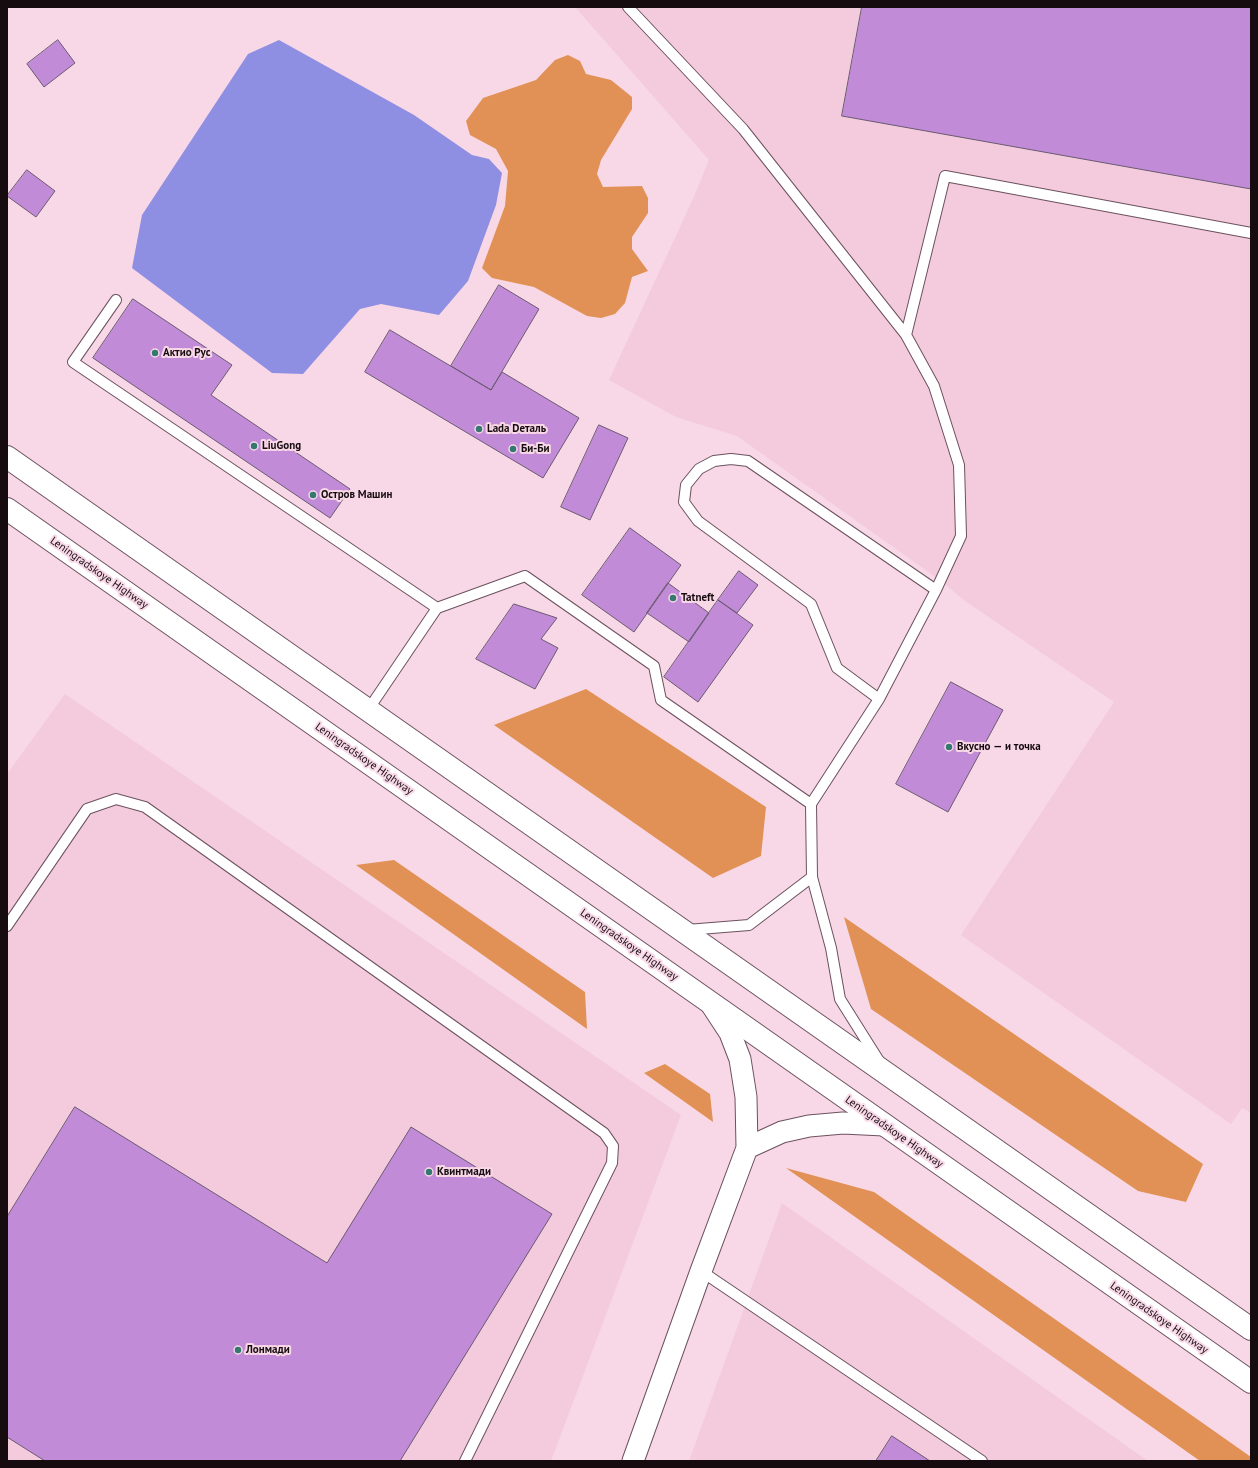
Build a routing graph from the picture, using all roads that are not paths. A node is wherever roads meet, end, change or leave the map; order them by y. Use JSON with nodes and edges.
{"nodes":[{"id":1,"x":628,"y":7,"type":"edge"},
{"id":2,"x":1251,"y":233,"type":"edge"},
{"id":3,"x":116,"y":300,"type":"dead end"},
{"id":4,"x":906,"y":335,"type":"junction"},
{"id":5,"x":7,"y":457,"type":"edge"},
{"id":6,"x":7,"y":509,"type":"edge"},
{"id":7,"x":936,"y":590,"type":"junction"},
{"id":8,"x":437,"y":608,"type":"junction"},
{"id":9,"x":878,"y":698,"type":"junction"},
{"id":10,"x":368,"y":710,"type":"junction"},
{"id":11,"x":810,"y":804,"type":"junction"},
{"id":12,"x":812,"y":877,"type":"junction"},
{"id":13,"x":7,"y":926,"type":"edge"},
{"id":14,"x":682,"y":930,"type":"junction"},
{"id":15,"x":711,"y":1002,"type":"junction"},
{"id":16,"x":886,"y":1073,"type":"junction"},
{"id":17,"x":884,"y":1125,"type":"junction"},
{"id":18,"x":748,"y":1148,"type":"junction"},
{"id":19,"x":701,"y":1271,"type":"junction"},
{"id":20,"x":1251,"y":1329,"type":"edge"},
{"id":21,"x":1251,"y":1382,"type":"edge"},
{"id":22,"x":465,"y":1461,"type":"edge"},
{"id":23,"x":633,"y":1461,"type":"edge"},
{"id":24,"x":982,"y":1461,"type":"edge"}],
"edges":[{"from":1,"to":4,"type":"lane"},
{"from":2,"to":4,"type":"lane"},
{"from":3,"to":8,"type":"lane"},
{"from":4,"to":7,"type":"lane"},
{"from":5,"to":10,"type":"highway"},
{"from":6,"to":15,"type":"highway","name":"Leningradskoye Highway"},
{"from":7,"to":9,"type":"lane"},
{"from":7,"to":9,"type":"lane"},
{"from":8,"to":10,"type":"lane"},
{"from":8,"to":11,"type":"lane"},
{"from":9,"to":11,"type":"lane"},
{"from":10,"to":14,"type":"highway"},
{"from":11,"to":12,"type":"lane"},
{"from":12,"to":14,"type":"lane"},
{"from":12,"to":16,"type":"lane"},
{"from":13,"to":22,"type":"lane"},
{"from":14,"to":16,"type":"highway"},
{"from":15,"to":17,"type":"highway","name":"Leningradskoye Highway"},
{"from":15,"to":18,"type":"street"},
{"from":16,"to":20,"type":"highway"},
{"from":17,"to":18,"type":"street"},
{"from":17,"to":21,"type":"highway","name":"Leningradskoye Highway"},
{"from":18,"to":19,"type":"street"},
{"from":19,"to":23,"type":"street"},
{"from":19,"to":24,"type":"lane"}]}
